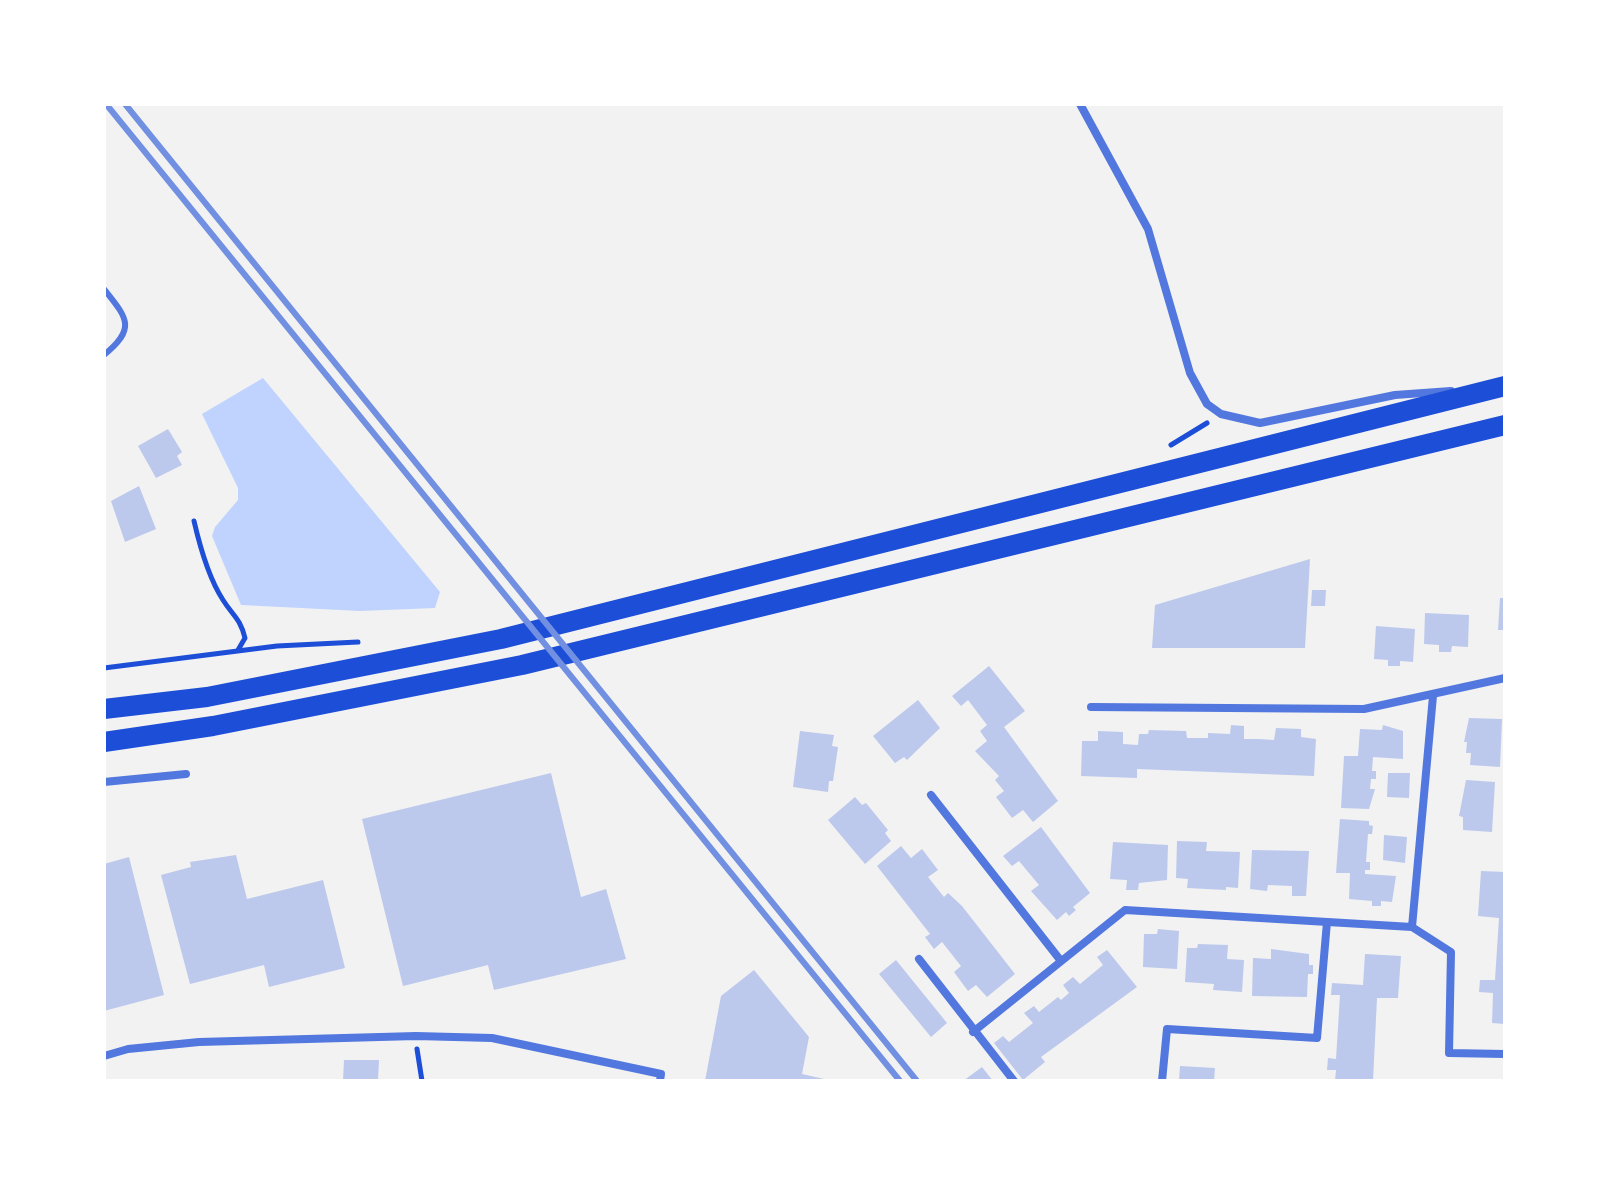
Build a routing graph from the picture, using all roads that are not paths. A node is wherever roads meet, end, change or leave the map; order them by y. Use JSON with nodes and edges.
{"nodes":[{"id":1,"x":1080,"y":104,"type":"edge"},
{"id":2,"x":104,"y":289,"type":"edge"},
{"id":3,"x":104,"y":355,"type":"edge"},
{"id":4,"x":1495,"y":389,"type":"edge"},
{"id":5,"x":1505,"y":425,"type":"edge"},
{"id":6,"x":1505,"y":678,"type":"edge"},
{"id":7,"x":1433,"y":696,"type":"junction"},
{"id":8,"x":1091,"y":707,"type":"dead end"},
{"id":9,"x":104,"y":709,"type":"edge"},
{"id":10,"x":104,"y":742,"type":"edge"},
{"id":11,"x":186,"y":774,"type":"dead end"},
{"id":12,"x":104,"y":782,"type":"edge"},
{"id":13,"x":931,"y":795,"type":"dead end"},
{"id":14,"x":1327,"y":922,"type":"junction"},
{"id":15,"x":1412,"y":927,"type":"junction"},
{"id":16,"x":919,"y":959,"type":"dead end"},
{"id":17,"x":1061,"y":961,"type":"junction"},
{"id":18,"x":973,"y":1032,"type":"junction"},
{"id":19,"x":1505,"y":1054,"type":"edge"},
{"id":20,"x":104,"y":1056,"type":"edge"},
{"id":21,"x":660,"y":1081,"type":"edge"},
{"id":22,"x":1014,"y":1081,"type":"edge"},
{"id":23,"x":1162,"y":1081,"type":"edge"}],
"edges":[{"from":1,"to":4,"type":"street"},
{"from":2,"to":3,"type":"lane"},
{"from":4,"to":9,"type":"main road"},
{"from":5,"to":10,"type":"main road"},
{"from":6,"to":7,"type":"street"},
{"from":7,"to":8,"type":"street"},
{"from":7,"to":15,"type":"street"},
{"from":11,"to":12,"type":"street"},
{"from":13,"to":17,"type":"street"},
{"from":14,"to":15,"type":"street"},
{"from":14,"to":17,"type":"street"},
{"from":14,"to":23,"type":"street"},
{"from":15,"to":19,"type":"street"},
{"from":16,"to":18,"type":"street"},
{"from":17,"to":18,"type":"street"},
{"from":18,"to":22,"type":"street"},
{"from":20,"to":21,"type":"street"}]}
